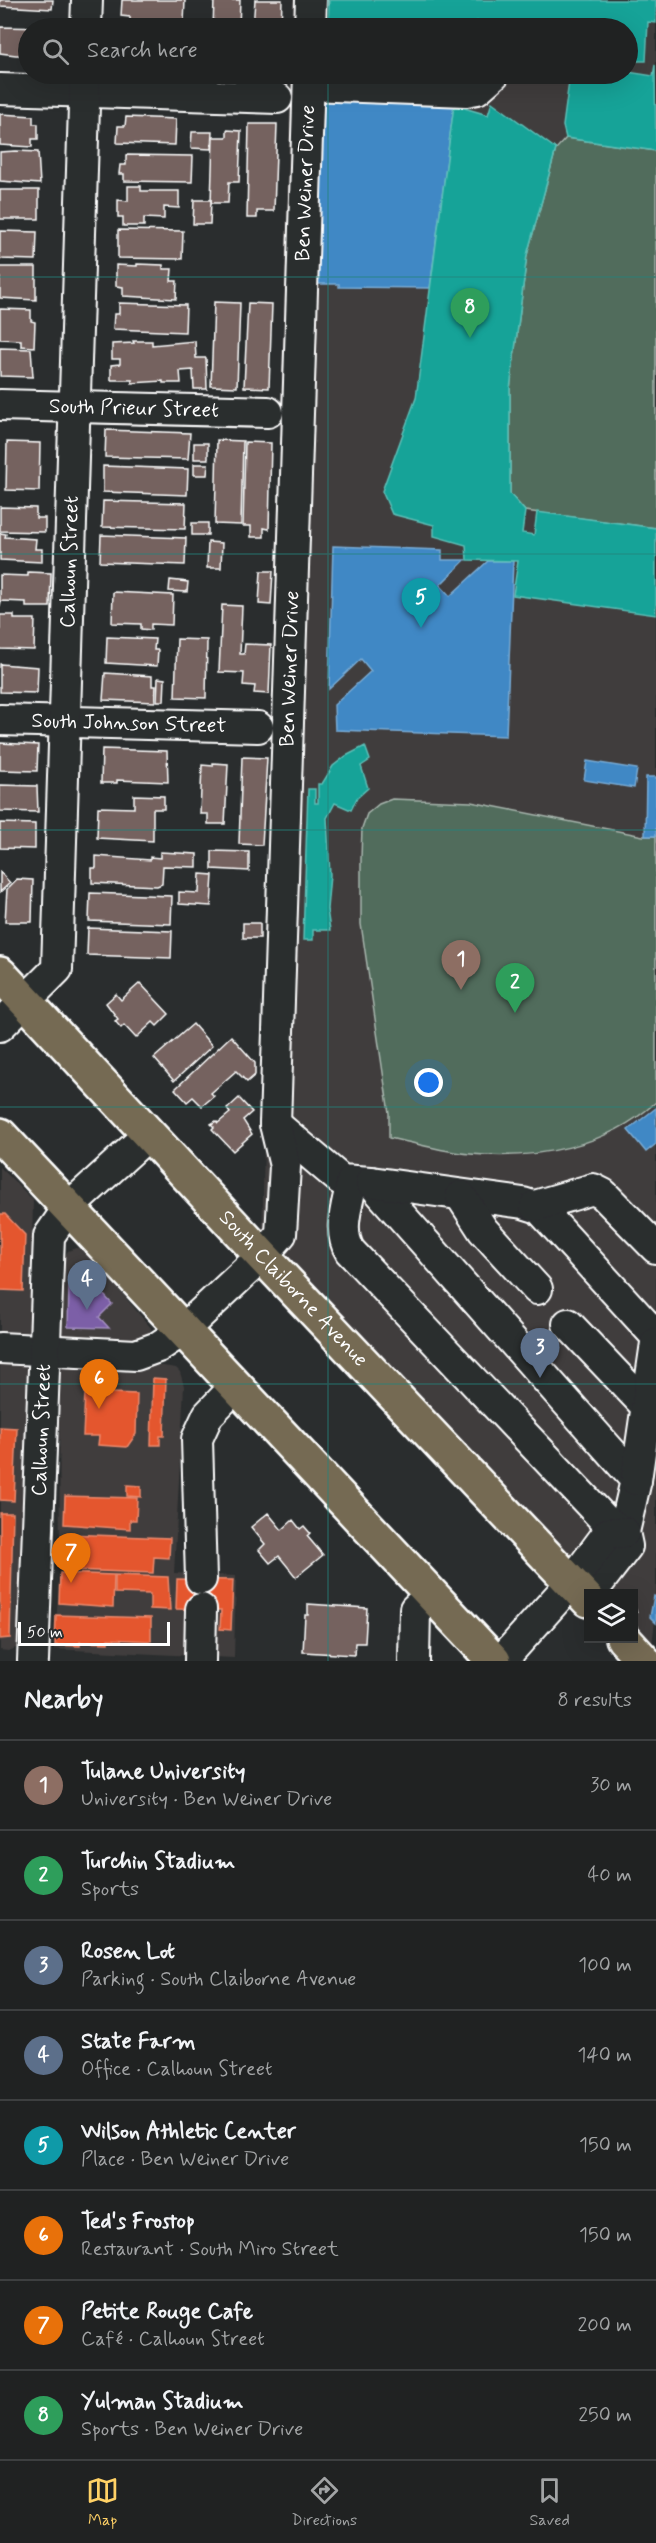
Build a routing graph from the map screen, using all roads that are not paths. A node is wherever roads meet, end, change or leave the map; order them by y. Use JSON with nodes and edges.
{"nodes":[{"id":1,"x":87,"y":0,"type":"edge"},
{"id":2,"x":311,"y":0,"type":"edge"},
{"id":3,"x":86,"y":18,"type":"edge"},
{"id":4,"x":310,"y":18,"type":"edge"},
{"id":5,"x":71,"y":84,"type":"edge"},
{"id":6,"x":85,"y":84,"type":"edge"},
{"id":7,"x":98,"y":84,"type":"edge"},
{"id":8,"x":309,"y":84,"type":"edge"},
{"id":9,"x":374,"y":84,"type":"edge"},
{"id":10,"x":483,"y":84,"type":"edge"},
{"id":11,"x":0,"y":89,"type":"edge"},
{"id":12,"x":277,"y":98,"type":"dead end"},
{"id":13,"x":0,"y":405,"type":"edge"},
{"id":14,"x":75,"y":408,"type":"junction"},
{"id":15,"x":268,"y":412,"type":"dead end"},
{"id":16,"x":0,"y":720,"type":"edge"},
{"id":17,"x":66,"y":721,"type":"junction"},
{"id":18,"x":258,"y":727,"type":"dead end"},
{"id":19,"x":0,"y":974,"type":"edge"},
{"id":20,"x":26,"y":1003,"type":"junction"},
{"id":21,"x":0,"y":1026,"type":"edge"},
{"id":22,"x":274,"y":1124,"type":"junction"},
{"id":23,"x":149,"y":1134,"type":"junction"},
{"id":24,"x":0,"y":1135,"type":"edge"},
{"id":25,"x":362,"y":1181,"type":"junction"},
{"id":26,"x":461,"y":1196,"type":"junction"},
{"id":27,"x":534,"y":1206,"type":"junction"},
{"id":28,"x":69,"y":1207,"type":"junction"},
{"id":29,"x":656,"y":1248,"type":"edge"},
{"id":30,"x":262,"y":1256,"type":"junction"},
{"id":31,"x":537,"y":1289,"type":"dead end"},
{"id":32,"x":568,"y":1324,"type":"dead end"},
{"id":33,"x":182,"y":1331,"type":"junction"},
{"id":34,"x":656,"y":1336,"type":"edge"},
{"id":35,"x":656,"y":1343,"type":"edge"},
{"id":36,"x":0,"y":1348,"type":"edge"},
{"id":37,"x":44,"y":1350,"type":"junction"},
{"id":38,"x":235,"y":1387,"type":"junction"},
{"id":39,"x":648,"y":1407,"type":"junction"},
{"id":40,"x":636,"y":1480,"type":"junction"},
{"id":41,"x":624,"y":1532,"type":"junction"},
{"id":42,"x":201,"y":1579,"type":"dead end"},
{"id":43,"x":587,"y":1589,"type":"edge"},
{"id":44,"x":584,"y":1593,"type":"edge"},
{"id":45,"x":431,"y":1595,"type":"junction"},
{"id":46,"x":584,"y":1595,"type":"edge"},
{"id":47,"x":201,"y":1609,"type":"dead end"},
{"id":48,"x":628,"y":1643,"type":"edge"},
{"id":49,"x":33,"y":1661,"type":"edge"},
{"id":50,"x":200,"y":1661,"type":"edge"},
{"id":51,"x":414,"y":1661,"type":"edge"},
{"id":52,"x":494,"y":1661,"type":"edge"},
{"id":53,"x":501,"y":1661,"type":"edge"},
{"id":54,"x":644,"y":1661,"type":"edge"}],
"edges":[{"from":1,"to":3,"type":"street"},
{"from":2,"to":4,"type":"street"},
{"from":5,"to":11,"type":"street"},
{"from":6,"to":14,"type":"street","name":"Calhoun Street"},
{"from":7,"to":12,"type":"street"},
{"from":8,"to":22,"type":"street","name":"Ben Weiner Drive"},
{"from":9,"to":10,"type":"street"},
{"from":13,"to":14,"type":"street","name":"South Prieur Street"},
{"from":14,"to":15,"type":"street","name":"South Prieur Street"},
{"from":14,"to":17,"type":"street","name":"Calhoun Street"},
{"from":16,"to":17,"type":"street","name":"South Johnson Street"},
{"from":17,"to":18,"type":"street","name":"South Johnson Street"},
{"from":17,"to":20,"type":"street","name":"Calhoun Street"},
{"from":19,"to":20,"type":"main road","name":"South Claiborne Avenue"},
{"from":20,"to":21,"type":"street","name":"Calhoun Street"},
{"from":20,"to":23,"type":"main road","name":"South Claiborne Avenue"},
{"from":22,"to":25,"type":"street"},
{"from":22,"to":30,"type":"street","name":"Ben Weiner Drive"},
{"from":23,"to":28,"type":"street","name":"Calhoun Street"},
{"from":23,"to":30,"type":"main road","name":"South Claiborne Avenue"},
{"from":24,"to":28,"type":"main road"},
{"from":25,"to":26,"type":"street"},
{"from":25,"to":40,"type":"street"},
{"from":25,"to":41,"type":"street"},
{"from":26,"to":27,"type":"street"},
{"from":26,"to":31,"type":"street"},
{"from":27,"to":29,"type":"street"},
{"from":27,"to":34,"type":"street"},
{"from":28,"to":33,"type":"main road"},
{"from":28,"to":37,"type":"street","name":"Calhoun Street"},
{"from":30,"to":33,"type":"street","name":"Ben Weiner Drive"},
{"from":30,"to":44,"type":"main road","name":"South Claiborne Avenue"},
{"from":32,"to":39,"type":"street"},
{"from":33,"to":37,"type":"street","name":"Ben Weiner Drive"},
{"from":33,"to":38,"type":"main road"},
{"from":35,"to":39,"type":"street"},
{"from":36,"to":37,"type":"street","name":"Ben Weiner Drive"},
{"from":37,"to":49,"type":"street","name":"Calhoun Street"},
{"from":38,"to":42,"type":"street"},
{"from":38,"to":45,"type":"main road"},
{"from":39,"to":40,"type":"street"},
{"from":40,"to":41,"type":"street"},
{"from":41,"to":43,"type":"street"},
{"from":45,"to":51,"type":"street"},
{"from":45,"to":52,"type":"main road"},
{"from":46,"to":53,"type":"street"},
{"from":47,"to":50,"type":"street"},
{"from":48,"to":54,"type":"main road"}]}
